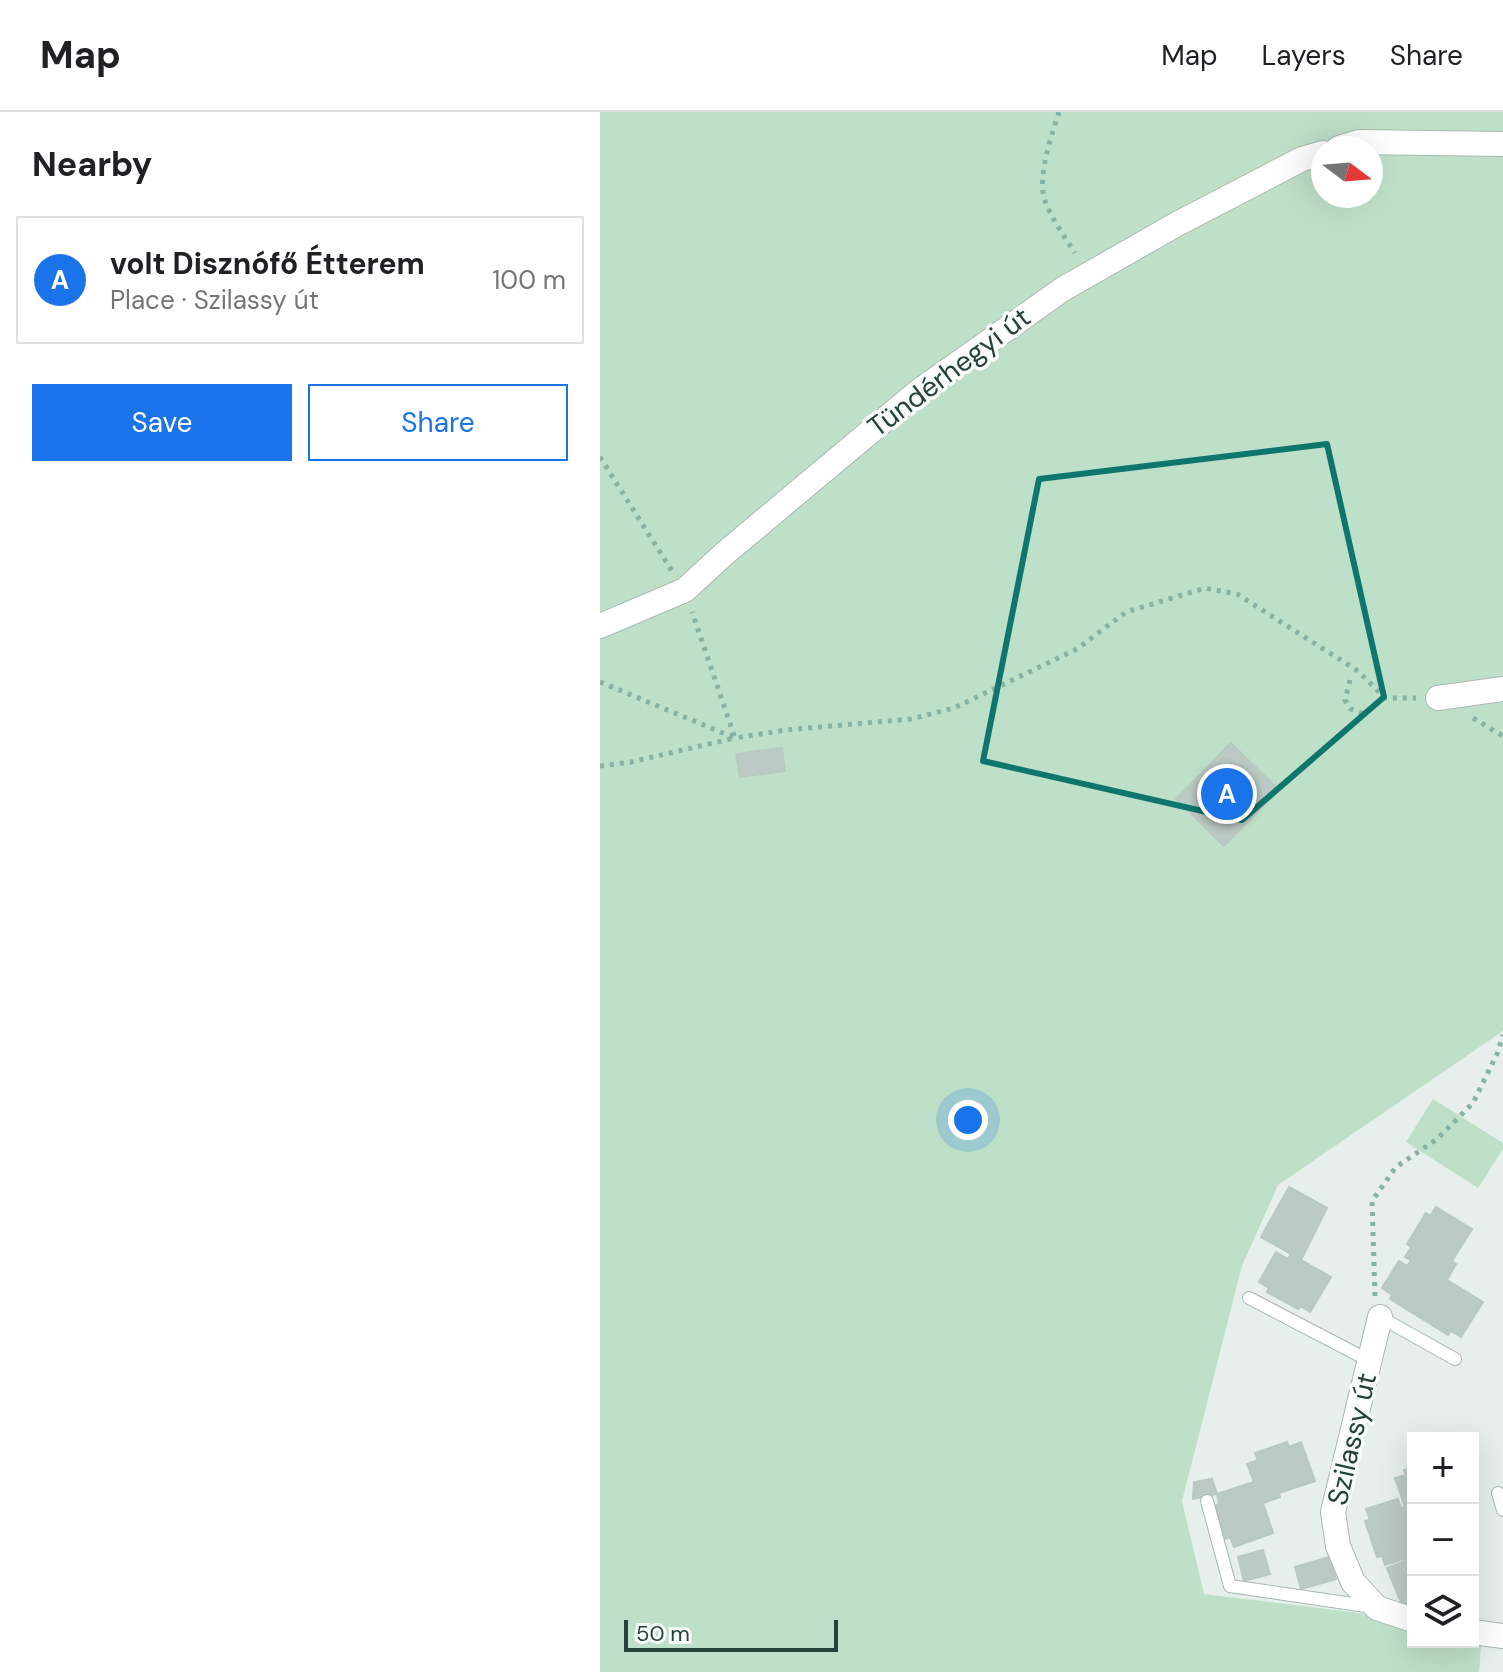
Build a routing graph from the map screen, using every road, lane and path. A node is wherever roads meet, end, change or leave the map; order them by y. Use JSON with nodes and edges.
{"nodes":[{"id":1,"x":1059,"y":112,"type":"edge"},
{"id":2,"x":1383,"y":142,"type":"edge"},
{"id":3,"x":1503,"y":144,"type":"edge"},
{"id":4,"x":1311,"y":156,"type":"edge"},
{"id":5,"x":1107,"y":263,"type":"junction"},
{"id":6,"x":600,"y":626,"type":"edge"},
{"id":7,"x":1350,"y":680,"type":"dead end"},
{"id":8,"x":600,"y":682,"type":"edge"},
{"id":9,"x":1503,"y":689,"type":"edge"},
{"id":10,"x":1438,"y":698,"type":"joint"},
{"id":11,"x":1367,"y":715,"type":"dead end"},
{"id":12,"x":735,"y":738,"type":"junction"},
{"id":13,"x":600,"y":766,"type":"edge"},
{"id":14,"x":1503,"y":1035,"type":"edge"},
{"id":15,"x":1249,"y":1298,"type":"dead end"},
{"id":16,"x":1380,"y":1317,"type":"junction"},
{"id":17,"x":1455,"y":1359,"type":"dead end"},
{"id":18,"x":1370,"y":1361,"type":"junction"},
{"id":19,"x":1498,"y":1493,"type":"dead end"},
{"id":20,"x":1207,"y":1501,"type":"dead end"},
{"id":21,"x":1503,"y":1510,"type":"edge"},
{"id":22,"x":1377,"y":1608,"type":"junction"},
{"id":23,"x":1407,"y":1618,"type":"edge"},
{"id":24,"x":1479,"y":1633,"type":"edge"},
{"id":25,"x":1503,"y":1636,"type":"edge"}],
"edges":[{"from":1,"to":5,"type":"path"},
{"from":2,"to":3,"type":"street"},
{"from":4,"to":5,"type":"street","name":"Tündérhegyi út"},
{"from":5,"to":6,"type":"street","name":"Tündérhegyi út"},
{"from":7,"to":11,"type":"path"},
{"from":8,"to":12,"type":"path"},
{"from":9,"to":10,"type":"street"},
{"from":10,"to":12,"type":"path"},
{"from":12,"to":13,"type":"path"},
{"from":14,"to":16,"type":"path"},
{"from":15,"to":18,"type":"lane"},
{"from":16,"to":17,"type":"lane"},
{"from":16,"to":18,"type":"street","name":"Szilassy út"},
{"from":18,"to":22,"type":"street","name":"Szilassy út"},
{"from":19,"to":21,"type":"lane"},
{"from":20,"to":22,"type":"lane"},
{"from":22,"to":23,"type":"street"},
{"from":24,"to":25,"type":"street"}]}
